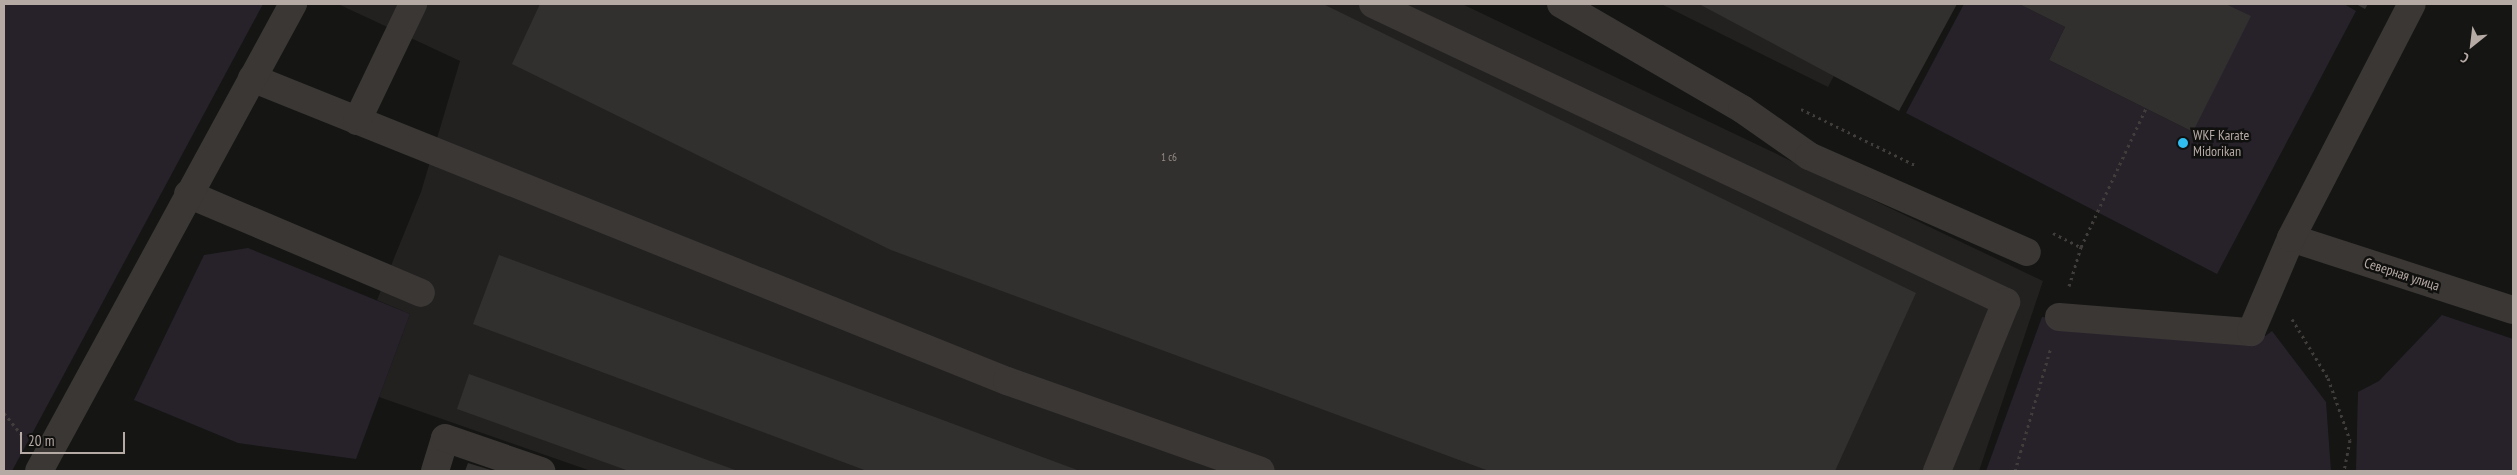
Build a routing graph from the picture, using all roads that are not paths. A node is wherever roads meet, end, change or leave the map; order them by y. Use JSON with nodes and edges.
{"nodes":[{"id":1,"x":293,"y":4,"type":"edge"},
{"id":2,"x":413,"y":4,"type":"edge"},
{"id":3,"x":1373,"y":4,"type":"edge"},
{"id":4,"x":1561,"y":4,"type":"edge"},
{"id":5,"x":2412,"y":4,"type":"edge"},
{"id":6,"x":252,"y":78,"type":"junction"},
{"id":7,"x":357,"y":120,"type":"junction"},
{"id":8,"x":188,"y":194,"type":"junction"},
{"id":9,"x":2291,"y":238,"type":"junction"},
{"id":10,"x":2027,"y":252,"type":"dead end"},
{"id":11,"x":421,"y":293,"type":"dead end"},
{"id":12,"x":2513,"y":310,"type":"edge"},
{"id":13,"x":2059,"y":317,"type":"road end"},
{"id":14,"x":39,"y":471,"type":"edge"},
{"id":15,"x":435,"y":471,"type":"edge"},
{"id":16,"x":541,"y":471,"type":"edge"},
{"id":17,"x":1261,"y":471,"type":"edge"},
{"id":18,"x":1937,"y":471,"type":"edge"}],
"edges":[{"from":1,"to":6,"type":"street"},
{"from":2,"to":7,"type":"street"},
{"from":3,"to":18,"type":"street"},
{"from":4,"to":10,"type":"street"},
{"from":5,"to":9,"type":"street"},
{"from":6,"to":7,"type":"street"},
{"from":6,"to":8,"type":"street"},
{"from":7,"to":17,"type":"street"},
{"from":8,"to":11,"type":"street"},
{"from":8,"to":14,"type":"street"},
{"from":9,"to":12,"type":"street","name":"Северная улица"},
{"from":9,"to":13,"type":"street"},
{"from":15,"to":16,"type":"street"}]}
